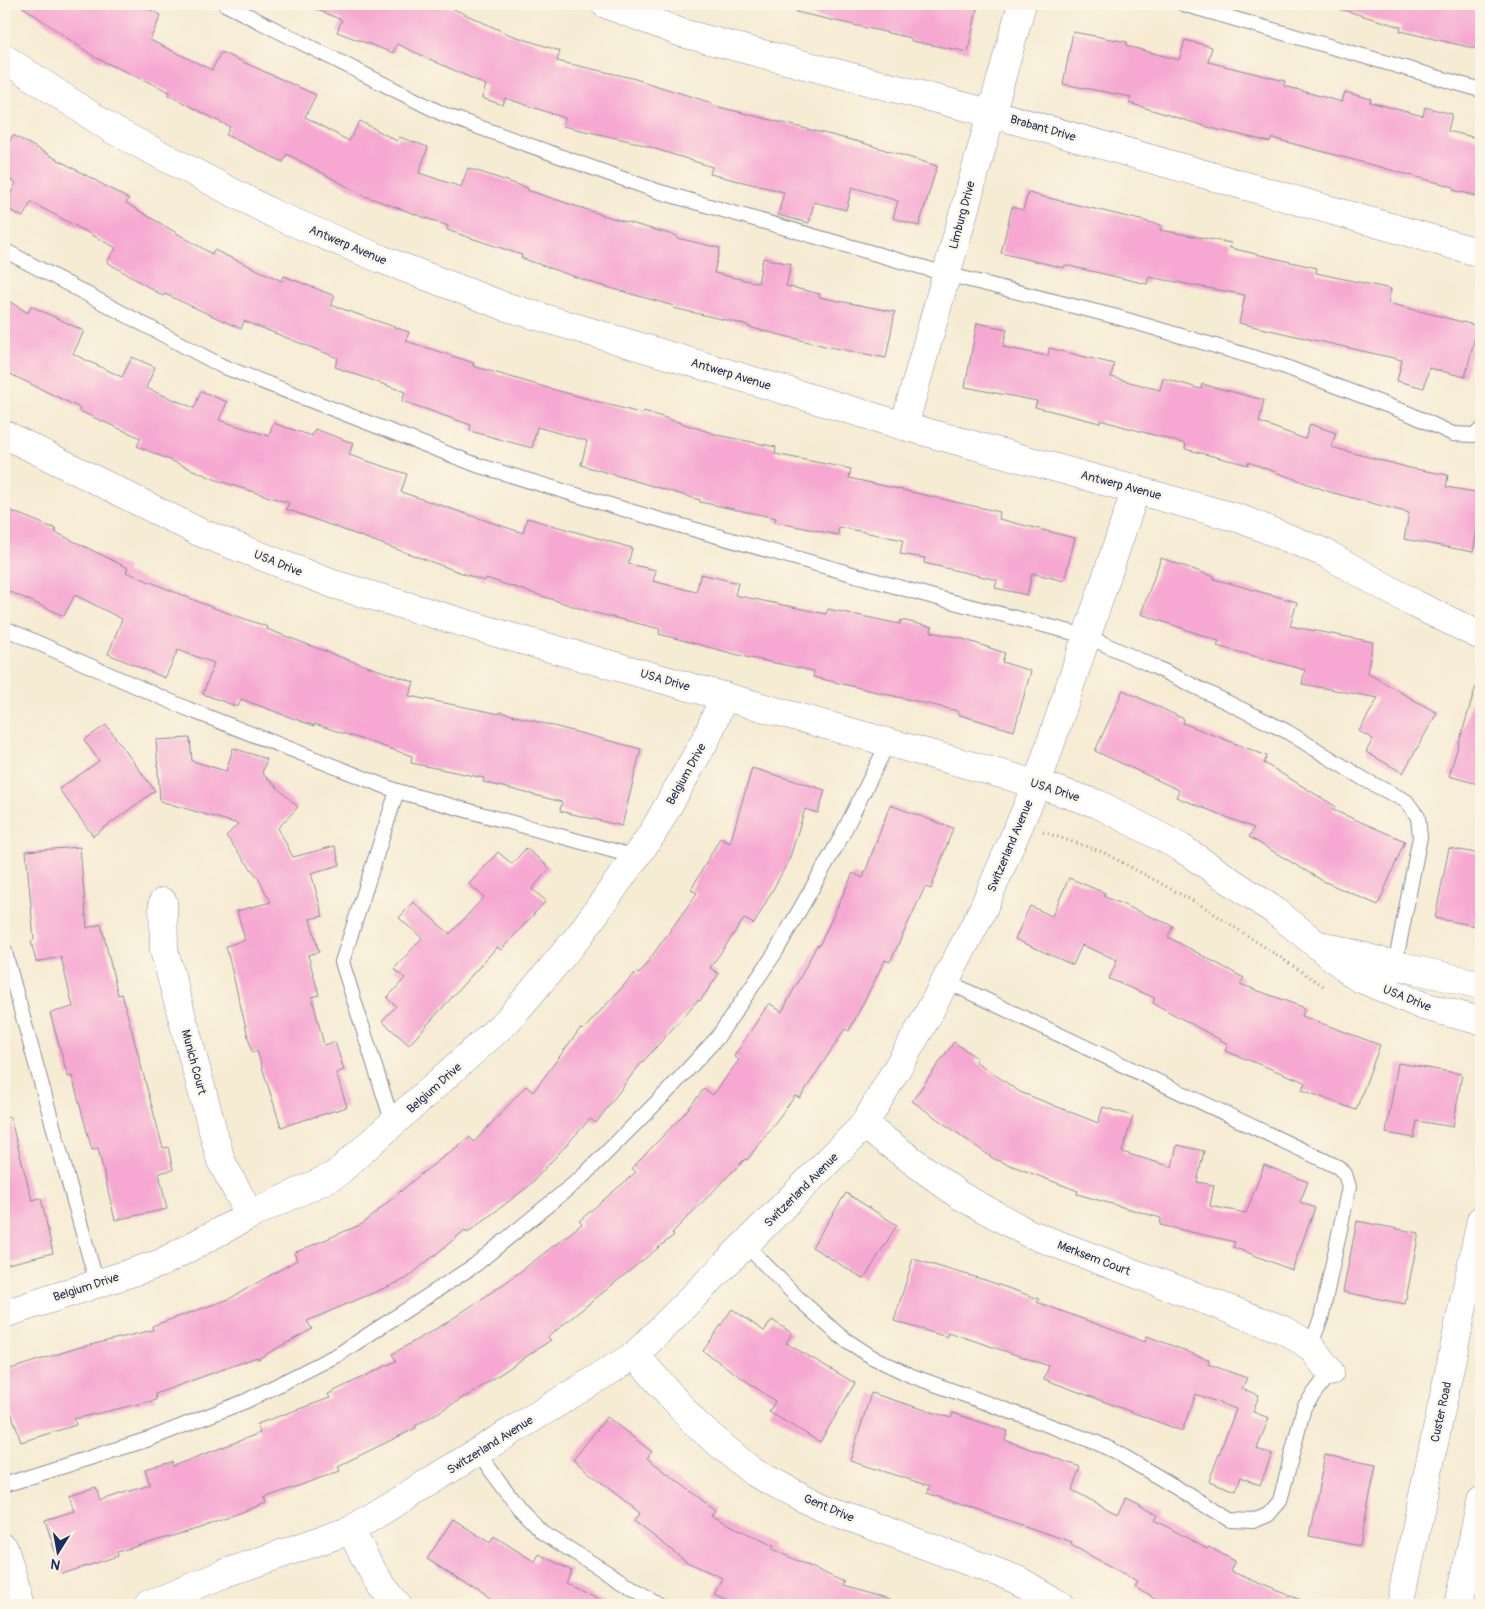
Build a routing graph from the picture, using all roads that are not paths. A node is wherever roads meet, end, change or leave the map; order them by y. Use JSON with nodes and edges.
{"nodes":[{"id":1,"x":224,"y":4,"type":"edge"},
{"id":2,"x":605,"y":4,"type":"edge"},
{"id":3,"x":1022,"y":4,"type":"edge"},
{"id":4,"x":1183,"y":4,"type":"edge"},
{"id":5,"x":4,"y":58,"type":"edge"},
{"id":6,"x":1481,"y":90,"type":"edge"},
{"id":7,"x":990,"y":113,"type":"junction"},
{"id":8,"x":4,"y":250,"type":"edge"},
{"id":9,"x":1481,"y":253,"type":"edge"},
{"id":10,"x":946,"y":274,"type":"junction"},
{"id":11,"x":904,"y":426,"type":"junction"},
{"id":12,"x":1481,"y":430,"type":"edge"},
{"id":13,"x":4,"y":434,"type":"edge"},
{"id":14,"x":1136,"y":489,"type":"junction"},
{"id":15,"x":4,"y":628,"type":"edge"},
{"id":16,"x":1086,"y":636,"type":"junction"},
{"id":17,"x":1481,"y":636,"type":"edge"},
{"id":18,"x":724,"y":696,"type":"junction"},
{"id":19,"x":888,"y":743,"type":"junction"},
{"id":20,"x":1037,"y":784,"type":"junction"},
{"id":21,"x":397,"y":791,"type":"junction"},
{"id":22,"x":636,"y":857,"type":"junction"},
{"id":23,"x":163,"y":902,"type":"dead end"},
{"id":24,"x":1314,"y":943,"type":"junction"},
{"id":25,"x":4,"y":949,"type":"edge"},
{"id":26,"x":1396,"y":965,"type":"junction"},
{"id":27,"x":946,"y":981,"type":"junction"},
{"id":28,"x":1481,"y":985,"type":"edge"},
{"id":29,"x":1481,"y":1022,"type":"edge"},
{"id":30,"x":393,"y":1124,"type":"junction"},
{"id":31,"x":864,"y":1126,"type":"junction"},
{"id":32,"x":250,"y":1215,"type":"junction"},
{"id":33,"x":1481,"y":1220,"type":"edge"},
{"id":34,"x":746,"y":1245,"type":"junction"},
{"id":35,"x":97,"y":1284,"type":"junction"},
{"id":36,"x":4,"y":1314,"type":"edge"},
{"id":37,"x":1310,"y":1346,"type":"junction"},
{"id":38,"x":635,"y":1355,"type":"junction"},
{"id":39,"x":1330,"y":1372,"type":"joint"},
{"id":40,"x":478,"y":1453,"type":"junction"},
{"id":41,"x":4,"y":1485,"type":"edge"},
{"id":42,"x":1481,"y":1501,"type":"edge"},
{"id":43,"x":351,"y":1530,"type":"junction"},
{"id":44,"x":4,"y":1548,"type":"edge"},
{"id":45,"x":186,"y":1598,"type":"edge"},
{"id":46,"x":21,"y":1605,"type":"edge"},
{"id":47,"x":149,"y":1605,"type":"edge"},
{"id":48,"x":398,"y":1605,"type":"edge"},
{"id":49,"x":660,"y":1605,"type":"edge"},
{"id":50,"x":1060,"y":1605,"type":"edge"},
{"id":51,"x":1400,"y":1605,"type":"edge"},
{"id":52,"x":1459,"y":1605,"type":"edge"}],
"edges":[{"from":1,"to":10,"type":"lane"},
{"from":2,"to":7,"type":"street","name":"Brabant Drive"},
{"from":3,"to":7,"type":"street","name":"Limburg Drive"},
{"from":4,"to":6,"type":"lane"},
{"from":5,"to":11,"type":"street","name":"Antwerp Avenue"},
{"from":7,"to":9,"type":"street","name":"Brabant Drive"},
{"from":7,"to":10,"type":"street","name":"Limburg Drive"},
{"from":8,"to":16,"type":"lane"},
{"from":10,"to":11,"type":"street","name":"Limburg Drive"},
{"from":10,"to":12,"type":"lane"},
{"from":11,"to":14,"type":"street","name":"Antwerp Avenue"},
{"from":13,"to":18,"type":"street","name":"USA Drive"},
{"from":14,"to":16,"type":"street","name":"Switzerland Avenue"},
{"from":14,"to":17,"type":"street","name":"Antwerp Avenue"},
{"from":15,"to":21,"type":"lane"},
{"from":16,"to":20,"type":"street","name":"Switzerland Avenue"},
{"from":16,"to":26,"type":"lane"},
{"from":18,"to":19,"type":"street","name":"USA Drive"},
{"from":18,"to":22,"type":"street","name":"Belgium Drive"},
{"from":19,"to":20,"type":"street","name":"USA Drive"},
{"from":19,"to":41,"type":"lane"},
{"from":20,"to":24,"type":"street","name":"USA Drive"},
{"from":20,"to":27,"type":"street","name":"Switzerland Avenue"},
{"from":21,"to":22,"type":"lane"},
{"from":21,"to":30,"type":"lane"},
{"from":22,"to":30,"type":"street","name":"Belgium Drive"},
{"from":23,"to":32,"type":"street","name":"Munich Court"},
{"from":24,"to":26,"type":"street","name":"USA Drive"},
{"from":24,"to":29,"type":"street","name":"USA Drive"},
{"from":25,"to":35,"type":"lane"},
{"from":26,"to":28,"type":"street","name":"USA Drive"},
{"from":27,"to":31,"type":"street","name":"Switzerland Avenue"},
{"from":27,"to":37,"type":"lane"},
{"from":30,"to":32,"type":"street","name":"Belgium Drive"},
{"from":31,"to":34,"type":"street","name":"Switzerland Avenue"},
{"from":31,"to":37,"type":"street","name":"Merksem Court"},
{"from":32,"to":35,"type":"street","name":"Belgium Drive"},
{"from":33,"to":51,"type":"street","name":"Custer Road"},
{"from":34,"to":38,"type":"street","name":"Switzerland Avenue"},
{"from":34,"to":39,"type":"lane"},
{"from":35,"to":36,"type":"street","name":"Belgium Drive"},
{"from":37,"to":39,"type":"street","name":"Merksem Court"},
{"from":38,"to":40,"type":"street","name":"Switzerland Avenue"},
{"from":38,"to":50,"type":"street","name":"Gent Drive"},
{"from":40,"to":43,"type":"street","name":"Switzerland Avenue"},
{"from":40,"to":49,"type":"lane"},
{"from":42,"to":52,"type":"street"},
{"from":43,"to":45,"type":"street","name":"Switzerland Avenue"},
{"from":43,"to":48,"type":"street"},
{"from":44,"to":46,"type":"street"},
{"from":45,"to":47,"type":"street","name":"Switzerland Avenue"}]}
